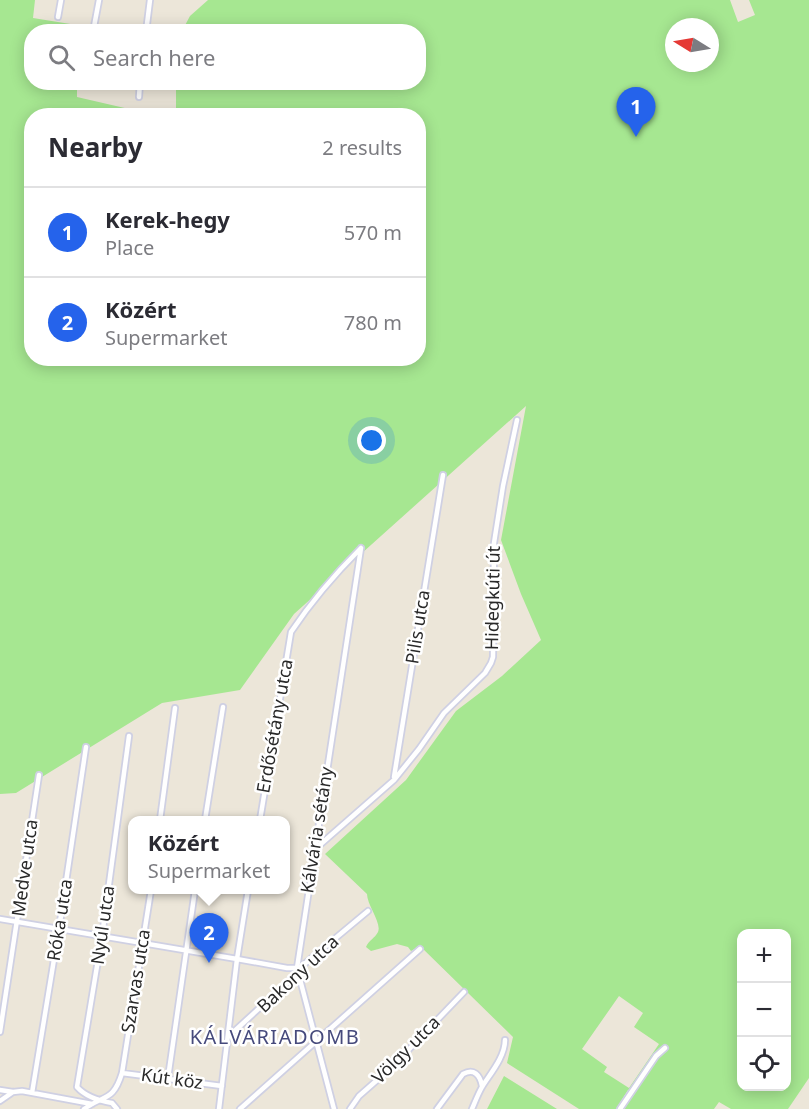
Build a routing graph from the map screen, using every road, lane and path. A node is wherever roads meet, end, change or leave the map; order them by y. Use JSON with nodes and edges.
{"nodes":[{"id":1,"x":61,"y":0,"type":"edge"},
{"id":2,"x":99,"y":0,"type":"edge"},
{"id":3,"x":150,"y":0,"type":"edge"},
{"id":4,"x":58,"y":17,"type":"dead end"},
{"id":5,"x":94,"y":24,"type":"edge"},
{"id":6,"x":147,"y":24,"type":"edge"},
{"id":7,"x":139,"y":90,"type":"edge"},
{"id":8,"x":139,"y":97,"type":"dead end"},
{"id":9,"x":517,"y":420,"type":"dead end"},
{"id":10,"x":443,"y":475,"type":"dead end"},
{"id":11,"x":361,"y":548,"type":"joint"},
{"id":12,"x":223,"y":707,"type":"dead end"},
{"id":13,"x":175,"y":708,"type":"dead end"},
{"id":14,"x":129,"y":736,"type":"dead end"},
{"id":15,"x":86,"y":747,"type":"dead end"},
{"id":16,"x":39,"y":775,"type":"dead end"},
{"id":17,"x":394,"y":780,"type":"junction"},
{"id":18,"x":161,"y":816,"type":"edge"},
{"id":19,"x":206,"y":816,"type":"edge"},
{"id":20,"x":261,"y":816,"type":"edge"},
{"id":21,"x":314,"y":850,"type":"junction"},
{"id":22,"x":150,"y":894,"type":"edge"},
{"id":23,"x":194,"y":894,"type":"edge"},
{"id":24,"x":248,"y":894,"type":"edge"},
{"id":25,"x":368,"y":911,"type":"dead end"},
{"id":26,"x":0,"y":919,"type":"edge"},
{"id":27,"x":17,"y":922,"type":"junction"},
{"id":28,"x":59,"y":928,"type":"junction"},
{"id":29,"x":102,"y":936,"type":"junction"},
{"id":30,"x":142,"y":942,"type":"junction"},
{"id":31,"x":420,"y":949,"type":"dead end"},
{"id":32,"x":187,"y":950,"type":"junction"},
{"id":33,"x":237,"y":959,"type":"junction"},
{"id":34,"x":298,"y":970,"type":"junction"},
{"id":35,"x":464,"y":992,"type":"dead end"},
{"id":36,"x":0,"y":1032,"type":"edge"},
{"id":37,"x":228,"y":1037,"type":"junction"},
{"id":38,"x":505,"y":1040,"type":"dead end"},
{"id":39,"x":316,"y":1041,"type":"junction"},
{"id":40,"x":665,"y":1048,"type":"dead end"},
{"id":41,"x":122,"y":1073,"type":"junction"},
{"id":42,"x":168,"y":1078,"type":"junction"},
{"id":43,"x":222,"y":1086,"type":"junction"},
{"id":44,"x":482,"y":1088,"type":"junction"},
{"id":45,"x":0,"y":1090,"type":"edge"},
{"id":46,"x":13,"y":1092,"type":"junction"},
{"id":47,"x":33,"y":1093,"type":"junction"},
{"id":48,"x":0,"y":1101,"type":"edge"},
{"id":49,"x":99,"y":1101,"type":"junction"},
{"id":50,"x":92,"y":1104,"type":"junction"},
{"id":51,"x":84,"y":1109,"type":"edge"},
{"id":52,"x":117,"y":1109,"type":"edge"},
{"id":53,"x":219,"y":1109,"type":"edge"},
{"id":54,"x":240,"y":1109,"type":"edge"},
{"id":55,"x":334,"y":1109,"type":"edge"},
{"id":56,"x":350,"y":1109,"type":"edge"},
{"id":57,"x":437,"y":1109,"type":"edge"},
{"id":58,"x":472,"y":1109,"type":"edge"},
{"id":59,"x":620,"y":1109,"type":"edge"}],
"edges":[{"from":1,"to":4,"type":"street"},
{"from":2,"to":5,"type":"street"},
{"from":3,"to":6,"type":"street"},
{"from":7,"to":8,"type":"street"},
{"from":9,"to":17,"type":"street","name":"Hidegkúti út"},
{"from":10,"to":17,"type":"street","name":"Pilis utca"},
{"from":11,"to":20,"type":"street","name":"Erdősétány utca"},
{"from":11,"to":21,"type":"street","name":"Kálvária sétány"},
{"from":12,"to":19,"type":"street"},
{"from":13,"to":18,"type":"street"},
{"from":14,"to":29,"type":"street","name":"Nyúl utca"},
{"from":15,"to":28,"type":"street","name":"Róka utca"},
{"from":16,"to":27,"type":"street","name":"Medve utca"},
{"from":17,"to":21,"type":"street","name":"Hidegkúti út"},
{"from":21,"to":34,"type":"street","name":"Kálvária sétány"},
{"from":22,"to":30,"type":"street","name":"Szarvas utca"},
{"from":23,"to":32,"type":"street"},
{"from":24,"to":33,"type":"street"},
{"from":25,"to":34,"type":"street","name":"Bakony utca"},
{"from":26,"to":27,"type":"street"},
{"from":27,"to":28,"type":"street"},
{"from":27,"to":36,"type":"street","name":"Medve utca"},
{"from":28,"to":29,"type":"street"},
{"from":28,"to":47,"type":"street","name":"Róka utca"},
{"from":29,"to":30,"type":"street"},
{"from":29,"to":49,"type":"street","name":"Nyúl utca"},
{"from":30,"to":32,"type":"street"},
{"from":30,"to":41,"type":"street","name":"Szarvas utca"},
{"from":31,"to":39,"type":"street"},
{"from":32,"to":33,"type":"street"},
{"from":32,"to":42,"type":"street"},
{"from":33,"to":34,"type":"street"},
{"from":33,"to":37,"type":"street"},
{"from":34,"to":37,"type":"street","name":"Bakony utca"},
{"from":34,"to":39,"type":"street","name":"Kálvária sétány"},
{"from":35,"to":56,"type":"street","name":"Völgy utca"},
{"from":37,"to":43,"type":"street"},
{"from":38,"to":44,"type":"street"},
{"from":39,"to":54,"type":"street"},
{"from":39,"to":55,"type":"street","name":"Kálvária sétány"},
{"from":40,"to":59,"type":"street"},
{"from":41,"to":42,"type":"street","name":"Kút köz"},
{"from":41,"to":49,"type":"street"},
{"from":42,"to":43,"type":"street","name":"Kút köz"},
{"from":43,"to":53,"type":"street"},
{"from":44,"to":57,"type":"street"},
{"from":44,"to":58,"type":"street"},
{"from":45,"to":46,"type":"street"},
{"from":46,"to":47,"type":"street"},
{"from":46,"to":48,"type":"street"},
{"from":47,"to":50,"type":"street"},
{"from":49,"to":50,"type":"street"},
{"from":49,"to":52,"type":"street"},
{"from":50,"to":51,"type":"street"}]}
